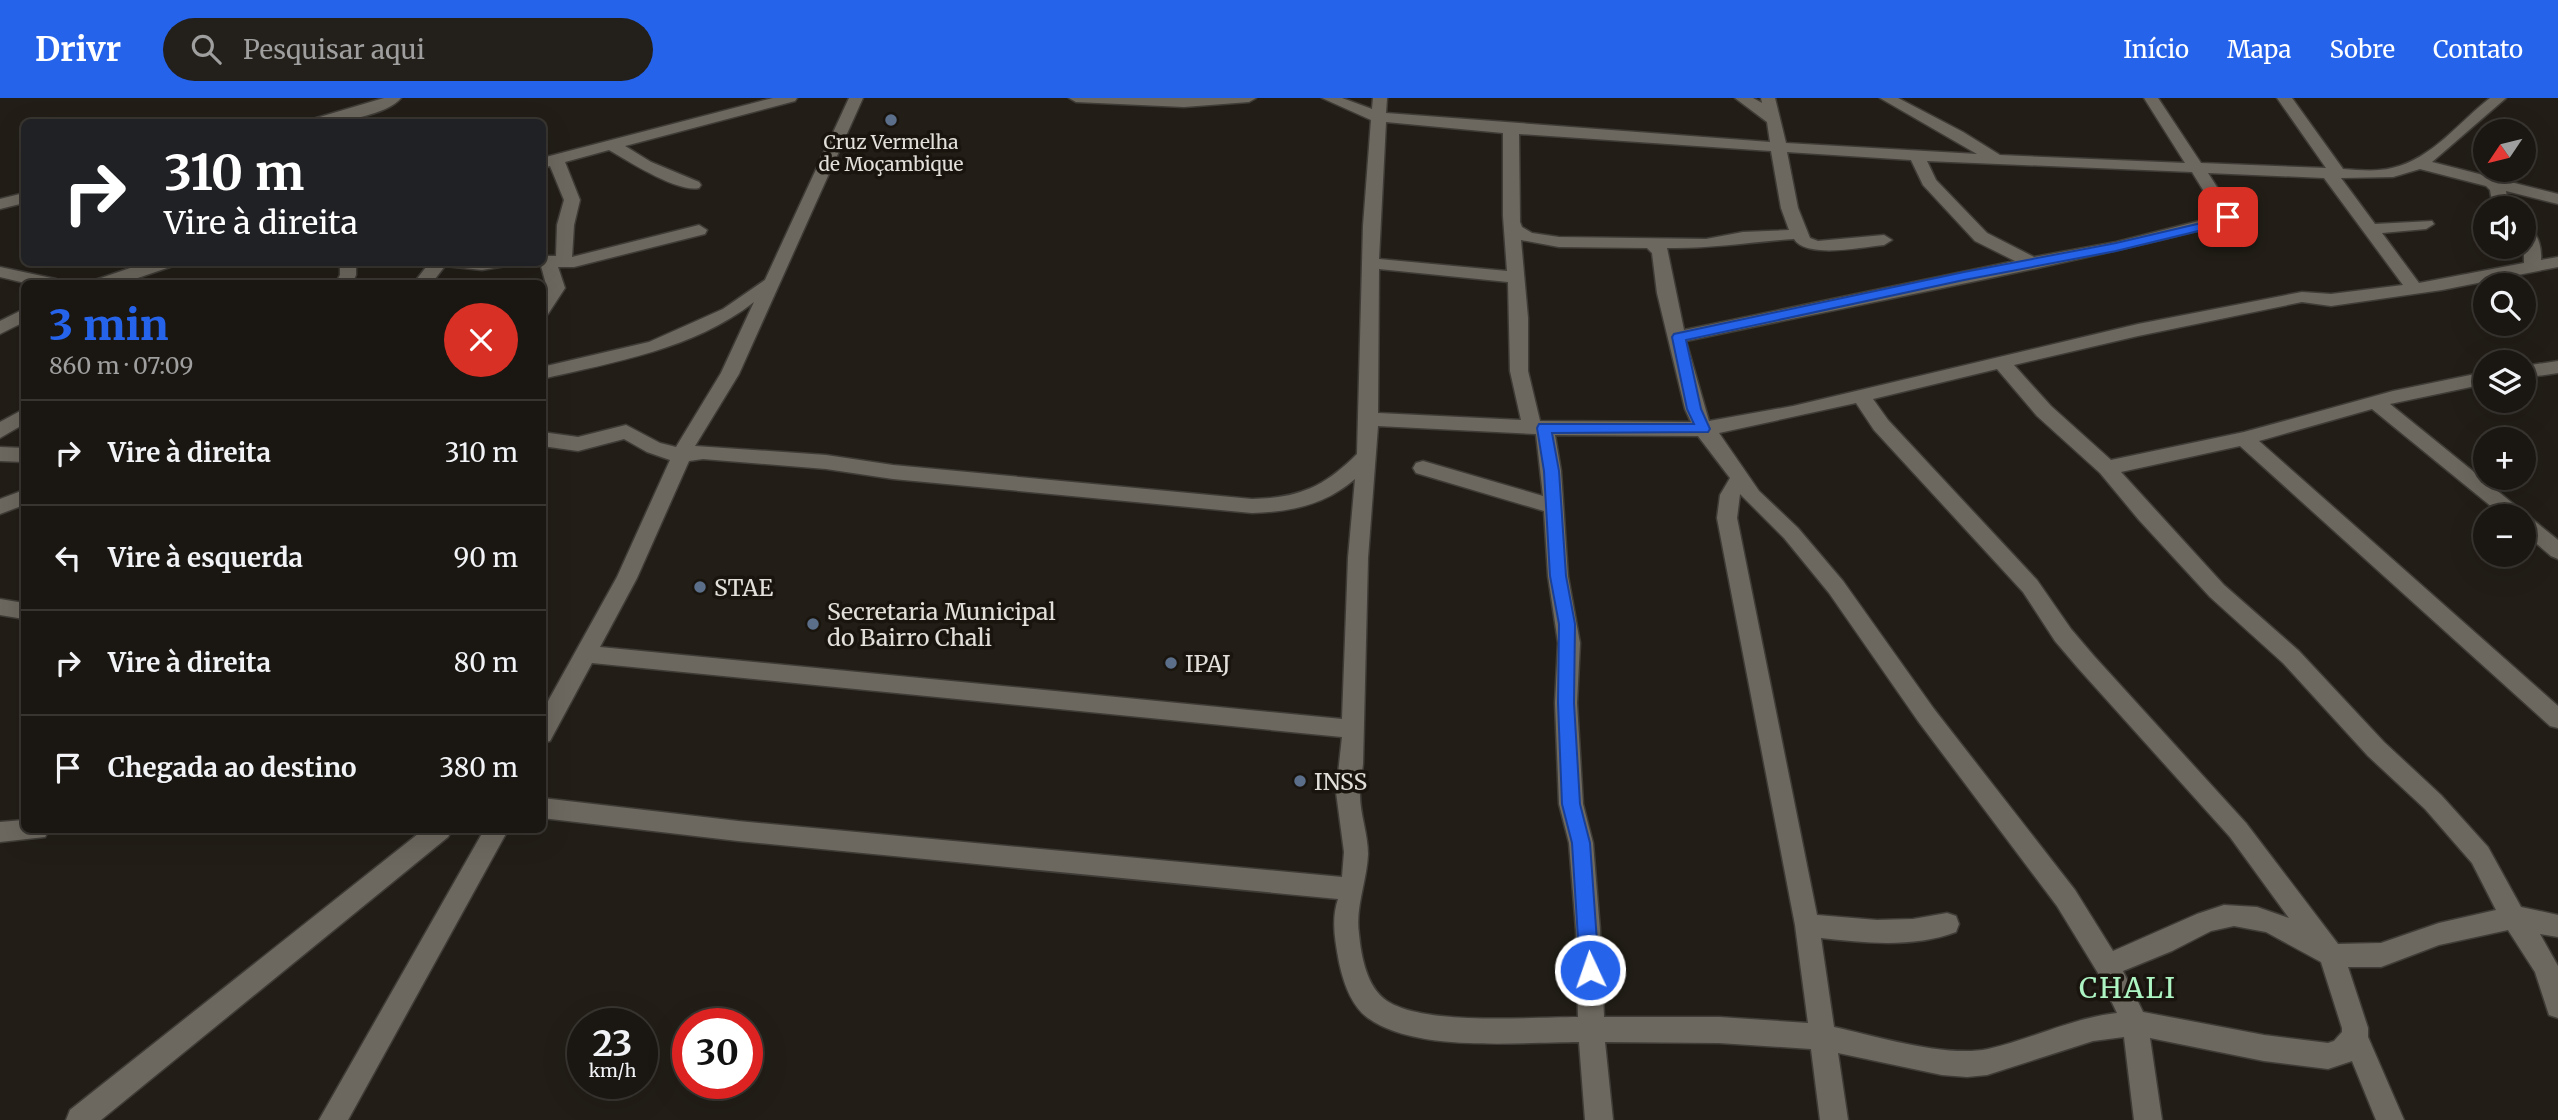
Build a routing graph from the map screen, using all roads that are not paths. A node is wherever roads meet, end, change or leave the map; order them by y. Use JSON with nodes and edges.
{"nodes":[{"id":1,"x":790,"y":98,"type":"edge"},
{"id":2,"x":856,"y":98,"type":"edge"},
{"id":3,"x":1076,"y":98,"type":"edge"},
{"id":4,"x":1249,"y":98,"type":"edge"},
{"id":5,"x":1329,"y":98,"type":"edge"},
{"id":6,"x":1380,"y":98,"type":"edge"},
{"id":7,"x":1742,"y":98,"type":"edge"},
{"id":8,"x":1768,"y":98,"type":"edge"},
{"id":9,"x":1887,"y":98,"type":"edge"},
{"id":10,"x":2151,"y":98,"type":"edge"},
{"id":11,"x":2284,"y":98,"type":"edge"},
{"id":12,"x":2499,"y":98,"type":"edge"},
{"id":13,"x":389,"y":101,"type":"edge"},
{"id":14,"x":1378,"y":117,"type":"junction"},
{"id":15,"x":328,"y":119,"type":"edge"},
{"id":16,"x":388,"y":119,"type":"edge"},
{"id":17,"x":1774,"y":121,"type":"junction"},
{"id":18,"x":1511,"y":129,"type":"junction"},
{"id":19,"x":612,"y":145,"type":"junction"},
{"id":20,"x":1779,"y":147,"type":"junction"},
{"id":21,"x":1917,"y":156,"type":"junction"},
{"id":22,"x":1994,"y":158,"type":"junction"},
{"id":23,"x":550,"y":161,"type":"edge"},
{"id":24,"x":2420,"y":164,"type":"junction"},
{"id":25,"x":2196,"y":167,"type":"junction"},
{"id":26,"x":2332,"y":172,"type":"junction"},
{"id":27,"x":2473,"y":177,"type":"edge"},
{"id":28,"x":2495,"y":182,"type":"edge"},
{"id":29,"x":693,"y":185,"type":"dead end"},
{"id":30,"x":21,"y":199,"type":"edge"},
{"id":31,"x":2558,"y":199,"type":"edge"},
{"id":32,"x":0,"y":204,"type":"edge"},
{"id":33,"x":2426,"y":224,"type":"dead end"},
{"id":34,"x":1512,"y":228,"type":"junction"},
{"id":35,"x":2371,"y":229,"type":"junction"},
{"id":36,"x":699,"y":230,"type":"dead end"},
{"id":37,"x":1800,"y":234,"type":"junction"},
{"id":38,"x":1884,"y":240,"type":"dead end"},
{"id":39,"x":1651,"y":243,"type":"junction"},
{"id":40,"x":2533,"y":259,"type":"edge"},
{"id":41,"x":2011,"y":260,"type":"junction"},
{"id":42,"x":551,"y":262,"type":"edge"},
{"id":43,"x":2558,"y":262,"type":"edge"},
{"id":44,"x":1370,"y":263,"type":"junction"},
{"id":45,"x":2532,"y":265,"type":"junction"},
{"id":46,"x":157,"y":266,"type":"edge"},
{"id":47,"x":437,"y":266,"type":"edge"},
{"id":48,"x":0,"y":272,"type":"edge"},
{"id":49,"x":1516,"y":277,"type":"junction"},
{"id":50,"x":772,"y":278,"type":"junction"},
{"id":51,"x":28,"y":280,"type":"edge"},
{"id":52,"x":113,"y":280,"type":"edge"},
{"id":53,"x":424,"y":280,"type":"edge"},
{"id":54,"x":2414,"y":288,"type":"junction"},
{"id":55,"x":546,"y":304,"type":"edge"},
{"id":56,"x":21,"y":317,"type":"edge"},
{"id":57,"x":0,"y":328,"type":"edge"},
{"id":58,"x":1678,"y":337,"type":"junction"},
{"id":59,"x":2002,"y":363,"type":"junction"},
{"id":60,"x":2558,"y":368,"type":"edge"},
{"id":61,"x":2536,"y":371,"type":"edge"},
{"id":62,"x":546,"y":372,"type":"edge"},
{"id":63,"x":2473,"y":381,"type":"edge"},
{"id":64,"x":1861,"y":397,"type":"junction"},
{"id":65,"x":2375,"y":402,"type":"junction"},
{"id":66,"x":21,"y":417,"type":"edge"},
{"id":67,"x":1369,"y":419,"type":"junction"},
{"id":68,"x":1727,"y":424,"type":"junction"},
{"id":69,"x":1538,"y":427,"type":"junction"},
{"id":70,"x":1703,"y":429,"type":"junction"},
{"id":71,"x":0,"y":432,"type":"edge"},
{"id":72,"x":546,"y":439,"type":"edge"},
{"id":73,"x":2244,"y":439,"type":"junction"},
{"id":74,"x":1718,"y":445,"type":"junction"},
{"id":75,"x":0,"y":454,"type":"edge"},
{"id":76,"x":21,"y":455,"type":"edge"},
{"id":77,"x":683,"y":455,"type":"junction"},
{"id":78,"x":1366,"y":456,"type":"junction"},
{"id":79,"x":1423,"y":468,"type":"dead end"},
{"id":80,"x":2107,"y":468,"type":"junction"},
{"id":81,"x":1740,"y":478,"type":"junction"},
{"id":82,"x":21,"y":498,"type":"edge"},
{"id":83,"x":2501,"y":504,"type":"edge"},
{"id":84,"x":1552,"y":506,"type":"junction"},
{"id":85,"x":0,"y":507,"type":"edge"},
{"id":86,"x":2536,"y":532,"type":"edge"},
{"id":87,"x":2558,"y":551,"type":"edge"},
{"id":88,"x":0,"y":607,"type":"edge"},
{"id":89,"x":21,"y":610,"type":"edge"},
{"id":90,"x":586,"y":654,"type":"junction"},
{"id":91,"x":2558,"y":719,"type":"edge"},
{"id":92,"x":546,"y":725,"type":"edge"},
{"id":93,"x":1352,"y":729,"type":"junction"},
{"id":94,"x":546,"y":808,"type":"edge"},
{"id":95,"x":21,"y":831,"type":"edge"},
{"id":96,"x":0,"y":832,"type":"edge"},
{"id":97,"x":436,"y":833,"type":"edge"},
{"id":98,"x":494,"y":833,"type":"edge"},
{"id":99,"x":1353,"y":889,"type":"junction"},
{"id":100,"x":2513,"y":916,"type":"junction"},
{"id":101,"x":1947,"y":924,"type":"dead end"},
{"id":102,"x":1807,"y":925,"type":"junction"},
{"id":103,"x":2558,"y":926,"type":"edge"},
{"id":104,"x":2332,"y":956,"type":"junction"},
{"id":105,"x":2108,"y":965,"type":"junction"},
{"id":106,"x":2558,"y":1006,"type":"edge"},
{"id":107,"x":2135,"y":1023,"type":"junction"},
{"id":108,"x":1591,"y":1028,"type":"junction"},
{"id":109,"x":1822,"y":1037,"type":"junction"},
{"id":110,"x":2355,"y":1037,"type":"junction"},
{"id":111,"x":2328,"y":1056,"type":"junction"},
{"id":112,"x":2367,"y":1072,"type":"junction"},
{"id":113,"x":80,"y":1120,"type":"edge"},
{"id":114,"x":333,"y":1120,"type":"edge"},
{"id":115,"x":1599,"y":1120,"type":"edge"},
{"id":116,"x":1834,"y":1120,"type":"edge"},
{"id":117,"x":2148,"y":1120,"type":"edge"},
{"id":118,"x":2390,"y":1120,"type":"edge"}],
"edges":[{"from":1,"to":19,"type":"street"},
{"from":2,"to":50,"type":"street"},
{"from":3,"to":4,"type":"street"},
{"from":5,"to":14,"type":"street"},
{"from":6,"to":14,"type":"street"},
{"from":7,"to":17,"type":"street"},
{"from":8,"to":17,"type":"street"},
{"from":9,"to":22,"type":"street"},
{"from":10,"to":25,"type":"street"},
{"from":11,"to":26,"type":"street"},
{"from":12,"to":24,"type":"street"},
{"from":13,"to":15,"type":"street"},
{"from":13,"to":16,"type":"street"},
{"from":14,"to":18,"type":"street"},
{"from":14,"to":44,"type":"street"},
{"from":17,"to":20,"type":"street"},
{"from":18,"to":20,"type":"street"},
{"from":18,"to":34,"type":"street"},
{"from":19,"to":23,"type":"street"},
{"from":19,"to":29,"type":"street"},
{"from":20,"to":21,"type":"street"},
{"from":20,"to":37,"type":"street"},
{"from":21,"to":22,"type":"street"},
{"from":21,"to":41,"type":"street"},
{"from":22,"to":25,"type":"street"},
{"from":23,"to":42,"type":"street"},
{"from":24,"to":26,"type":"street"},
{"from":24,"to":27,"type":"street"},
{"from":25,"to":26,"type":"street"},
{"from":25,"to":41,"type":"street"},
{"from":26,"to":35,"type":"street"},
{"from":28,"to":31,"type":"street"},
{"from":30,"to":32,"type":"street"},
{"from":33,"to":35,"type":"street"},
{"from":34,"to":39,"type":"street"},
{"from":34,"to":49,"type":"street"},
{"from":35,"to":54,"type":"street"},
{"from":36,"to":42,"type":"street"},
{"from":37,"to":38,"type":"street"},
{"from":37,"to":39,"type":"street"},
{"from":39,"to":58,"type":"street"},
{"from":40,"to":45,"type":"street"},
{"from":41,"to":58,"type":"street"},
{"from":42,"to":55,"type":"street"},
{"from":43,"to":45,"type":"street"},
{"from":44,"to":49,"type":"street"},
{"from":44,"to":67,"type":"street"},
{"from":45,"to":54,"type":"street"},
{"from":46,"to":52,"type":"street"},
{"from":47,"to":53,"type":"street"},
{"from":48,"to":51,"type":"street"},
{"from":49,"to":69,"type":"street"},
{"from":50,"to":62,"type":"street"},
{"from":50,"to":77,"type":"street"},
{"from":54,"to":59,"type":"street"},
{"from":56,"to":57,"type":"street"},
{"from":58,"to":70,"type":"street"},
{"from":59,"to":64,"type":"street"},
{"from":59,"to":80,"type":"street"},
{"from":60,"to":61,"type":"street"},
{"from":63,"to":65,"type":"street"},
{"from":64,"to":68,"type":"street"},
{"from":64,"to":104,"type":"street"},
{"from":65,"to":73,"type":"street"},
{"from":65,"to":83,"type":"street"},
{"from":66,"to":71,"type":"street"},
{"from":67,"to":69,"type":"street"},
{"from":67,"to":78,"type":"street"},
{"from":68,"to":70,"type":"street"},
{"from":68,"to":74,"type":"street"},
{"from":69,"to":70,"type":"street"},
{"from":69,"to":84,"type":"street"},
{"from":70,"to":74,"type":"street"},
{"from":72,"to":77,"type":"street"},
{"from":73,"to":80,"type":"street"},
{"from":73,"to":91,"type":"street"},
{"from":74,"to":81,"type":"street"},
{"from":75,"to":76,"type":"street"},
{"from":77,"to":78,"type":"street"},
{"from":77,"to":90,"type":"street"},
{"from":78,"to":93,"type":"street"},
{"from":79,"to":84,"type":"street"},
{"from":80,"to":100,"type":"street"},
{"from":81,"to":102,"type":"street"},
{"from":81,"to":105,"type":"street"},
{"from":82,"to":85,"type":"street"},
{"from":84,"to":108,"type":"street"},
{"from":86,"to":87,"type":"street"},
{"from":88,"to":89,"type":"street"},
{"from":90,"to":92,"type":"street"},
{"from":90,"to":93,"type":"street"},
{"from":93,"to":99,"type":"street"},
{"from":94,"to":99,"type":"street"},
{"from":95,"to":96,"type":"street"},
{"from":97,"to":113,"type":"street"},
{"from":98,"to":114,"type":"street"},
{"from":99,"to":108,"type":"street"},
{"from":100,"to":103,"type":"street"},
{"from":100,"to":104,"type":"street"},
{"from":100,"to":106,"type":"street"},
{"from":101,"to":102,"type":"street"},
{"from":102,"to":109,"type":"street"},
{"from":104,"to":105,"type":"street"},
{"from":104,"to":110,"type":"street"},
{"from":105,"to":107,"type":"street"},
{"from":107,"to":109,"type":"street"},
{"from":107,"to":111,"type":"street"},
{"from":107,"to":117,"type":"street"},
{"from":108,"to":109,"type":"street"},
{"from":108,"to":115,"type":"street"},
{"from":109,"to":116,"type":"street"},
{"from":110,"to":111,"type":"street"},
{"from":110,"to":112,"type":"street"},
{"from":111,"to":112,"type":"street"},
{"from":112,"to":118,"type":"street"}]}
